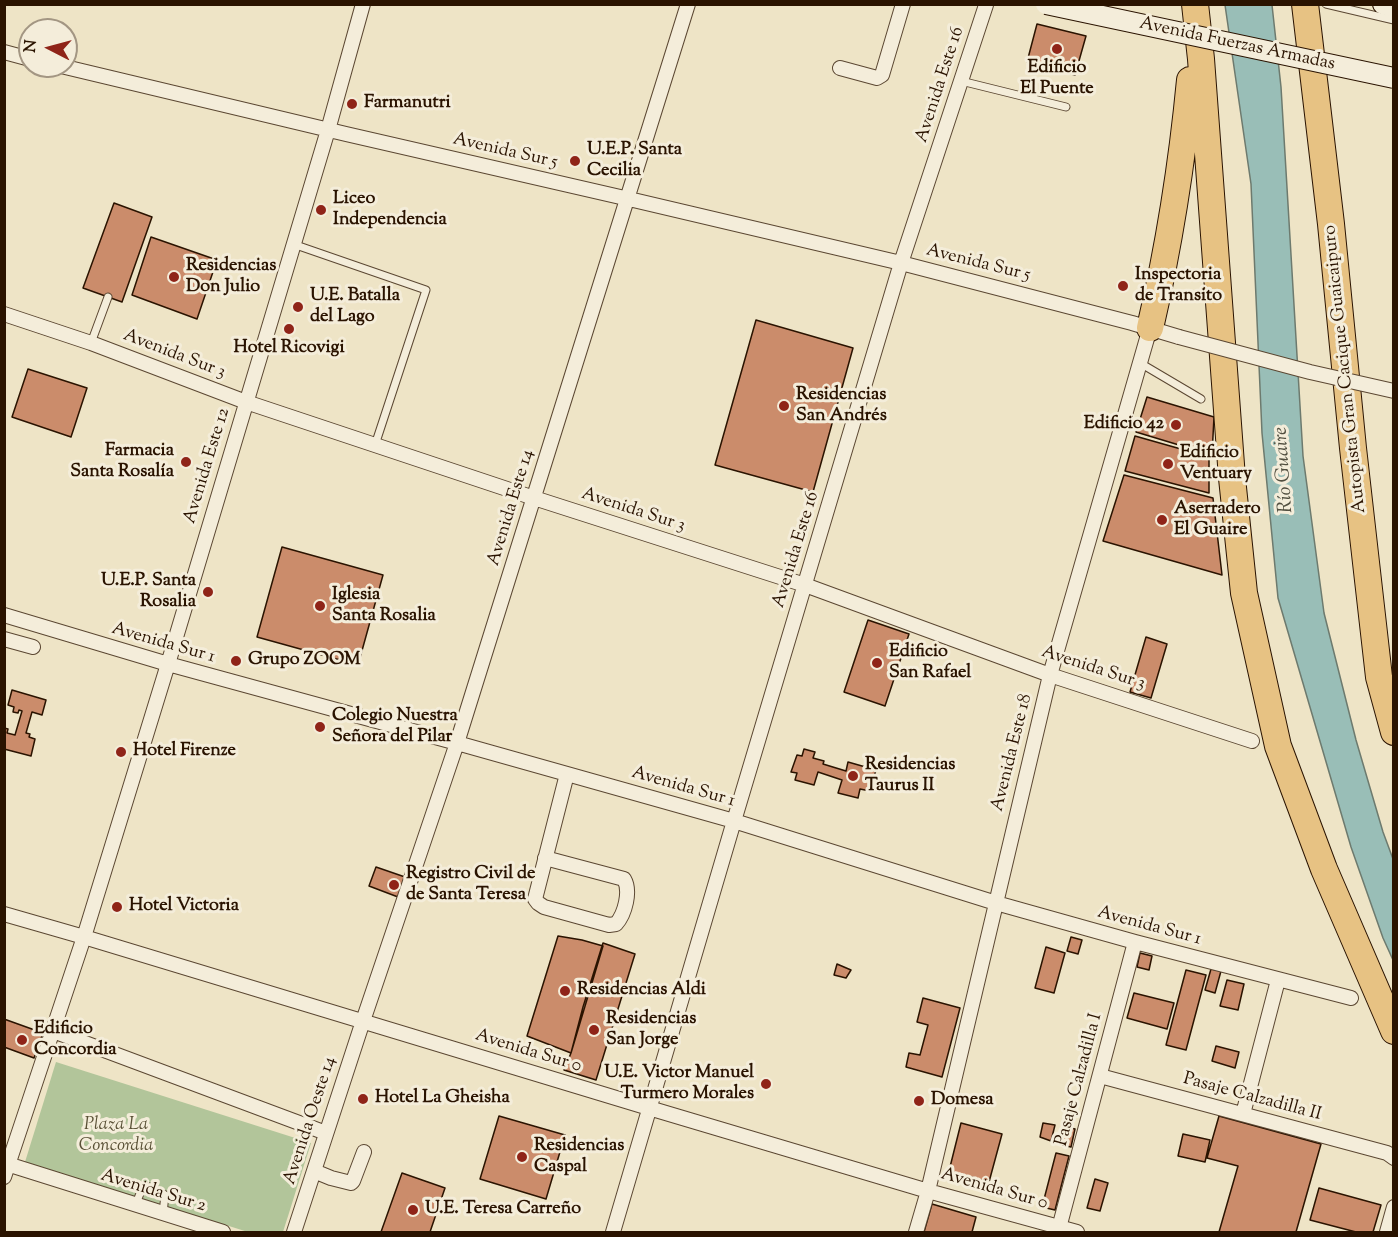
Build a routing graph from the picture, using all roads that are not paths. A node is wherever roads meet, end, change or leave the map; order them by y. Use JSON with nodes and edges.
{"nodes":[{"id":1,"x":363,"y":4,"type":"edge"},
{"id":2,"x":688,"y":4,"type":"edge"},
{"id":3,"x":903,"y":4,"type":"edge"},
{"id":4,"x":1046,"y":4,"type":"edge"},
{"id":5,"x":1196,"y":4,"type":"edge"},
{"id":6,"x":1305,"y":4,"type":"edge"},
{"id":7,"x":1326,"y":4,"type":"edge"},
{"id":8,"x":1383,"y":4,"type":"edge"},
{"id":9,"x":986,"y":5,"type":"edge"},
{"id":10,"x":1394,"y":7,"type":"edge"},
{"id":11,"x":1394,"y":20,"type":"edge"},
{"id":12,"x":1192,"y":59,"type":"dead end"},
{"id":13,"x":840,"y":68,"type":"dead end"},
{"id":14,"x":78,"y":70,"type":"edge"},
{"id":15,"x":1394,"y":78,"type":"edge"},
{"id":16,"x":962,"y":81,"type":"junction"},
{"id":17,"x":1066,"y":106,"type":"dead end"},
{"id":18,"x":328,"y":130,"type":"junction"},
{"id":19,"x":628,"y":199,"type":"junction"},
{"id":20,"x":293,"y":244,"type":"junction"},
{"id":21,"x":901,"y":263,"type":"junction"},
{"id":22,"x":108,"y":297,"type":"dead end"},
{"id":23,"x":4,"y":314,"type":"edge"},
{"id":24,"x":1150,"y":328,"type":"junction"},
{"id":25,"x":91,"y":343,"type":"junction"},
{"id":26,"x":1140,"y":363,"type":"junction"},
{"id":27,"x":1394,"y":392,"type":"edge"},
{"id":28,"x":1201,"y":399,"type":"dead end"},
{"id":29,"x":246,"y":402,"type":"junction"},
{"id":30,"x":375,"y":445,"type":"junction"},
{"id":31,"x":534,"y":498,"type":"junction"},
{"id":32,"x":805,"y":585,"type":"junction"},
{"id":33,"x":4,"y":615,"type":"edge"},
{"id":34,"x":4,"y":639,"type":"edge"},
{"id":35,"x":1394,"y":641,"type":"edge"},
{"id":36,"x":33,"y":647,"type":"dead end"},
{"id":37,"x":168,"y":664,"type":"junction"},
{"id":38,"x":1050,"y":675,"type":"junction"},
{"id":39,"x":1379,"y":677,"type":"junction"},
{"id":40,"x":1394,"y":732,"type":"edge"},
{"id":41,"x":1252,"y":741,"type":"dead end"},
{"id":42,"x":457,"y":743,"type":"junction"},
{"id":43,"x":567,"y":774,"type":"junction"},
{"id":44,"x":734,"y":821,"type":"junction"},
{"id":45,"x":545,"y":858,"type":"junction"},
{"id":46,"x":996,"y":903,"type":"junction"},
{"id":47,"x":4,"y":914,"type":"edge"},
{"id":48,"x":84,"y":937,"type":"junction"},
{"id":49,"x":1135,"y":942,"type":"junction"},
{"id":50,"x":1278,"y":980,"type":"junction"},
{"id":51,"x":1351,"y":998,"type":"dead end"},
{"id":52,"x":363,"y":1020,"type":"junction"},
{"id":53,"x":53,"y":1031,"type":"junction"},
{"id":54,"x":1394,"y":1031,"type":"edge"},
{"id":55,"x":1100,"y":1076,"type":"junction"},
{"id":56,"x":649,"y":1108,"type":"junction"},
{"id":57,"x":1243,"y":1114,"type":"junction"},
{"id":58,"x":326,"y":1133,"type":"junction"},
{"id":59,"x":364,"y":1152,"type":"dead end"},
{"id":60,"x":1394,"y":1158,"type":"edge"},
{"id":61,"x":6,"y":1168,"type":"edge"},
{"id":62,"x":314,"y":1172,"type":"junction"},
{"id":63,"x":928,"y":1191,"type":"junction"},
{"id":64,"x":136,"y":1205,"type":"junction"},
{"id":65,"x":1394,"y":1207,"type":"edge"},
{"id":66,"x":163,"y":1213,"type":"junction"},
{"id":67,"x":1059,"y":1228,"type":"junction"},
{"id":68,"x":223,"y":1233,"type":"edge"},
{"id":69,"x":294,"y":1233,"type":"edge"},
{"id":70,"x":613,"y":1233,"type":"edge"},
{"id":71,"x":916,"y":1233,"type":"edge"},
{"id":72,"x":1077,"y":1233,"type":"edge"},
{"id":73,"x":1387,"y":1233,"type":"edge"}],
"edges":[{"from":1,"to":18,"type":"street","name":"Avenida Este 12"},
{"from":2,"to":19,"type":"street","name":"Avenida Este 14"},
{"from":3,"to":13,"type":"street"},
{"from":4,"to":15,"type":"main road","name":"Avenida Fuerzas Armadas","bridge":true},
{"from":5,"to":54,"type":"highway"},
{"from":6,"to":39,"type":"highway","name":"Autopista Gran Cacique Guaicaipuro"},
{"from":7,"to":11,"type":"lane"},
{"from":8,"to":10,"type":"main road"},
{"from":9,"to":16,"type":"street","name":"Avenida Este 16"},
{"from":12,"to":24,"type":"highway"},
{"from":14,"to":18,"type":"street","name":"Avenida Sur 5"},
{"from":16,"to":17,"type":"lane"},
{"from":16,"to":21,"type":"street","name":"Avenida Este 16"},
{"from":18,"to":19,"type":"street","name":"Avenida Sur 5"},
{"from":18,"to":20,"type":"street","name":"Avenida Este 12"},
{"from":19,"to":21,"type":"street","name":"Avenida Sur 5"},
{"from":19,"to":31,"type":"street","name":"Avenida Este 14"},
{"from":20,"to":29,"type":"street","name":"Avenida Este 12"},
{"from":20,"to":30,"type":"lane"},
{"from":21,"to":24,"type":"street","name":"Avenida Sur 5"},
{"from":21,"to":32,"type":"street","name":"Avenida Este 16"},
{"from":22,"to":25,"type":"lane"},
{"from":23,"to":25,"type":"street","name":"Avenida Sur 3"},
{"from":24,"to":26,"type":"street","name":"Avenida Este 18"},
{"from":24,"to":27,"type":"street","name":"Avenida Sur 5","bridge":true},
{"from":25,"to":29,"type":"street","name":"Avenida Sur 3"},
{"from":26,"to":28,"type":"lane"},
{"from":26,"to":38,"type":"street","name":"Avenida Este 18"},
{"from":29,"to":30,"type":"street","name":"Avenida Sur 3"},
{"from":29,"to":37,"type":"street","name":"Avenida Este 12"},
{"from":30,"to":31,"type":"street","name":"Avenida Sur 3"},
{"from":31,"to":32,"type":"street","name":"Avenida Sur 3"},
{"from":31,"to":42,"type":"street","name":"Avenida Este 14"},
{"from":32,"to":38,"type":"street","name":"Avenida Sur 3"},
{"from":32,"to":44,"type":"street","name":"Avenida Este 16"},
{"from":33,"to":37,"type":"street","name":"Avenida Sur 1"},
{"from":34,"to":36,"type":"street"},
{"from":35,"to":39,"type":"highway"},
{"from":37,"to":42,"type":"street","name":"Avenida Sur 1"},
{"from":37,"to":48,"type":"street","name":"Avenida Este 12"},
{"from":38,"to":41,"type":"street","name":"Avenida Sur 3"},
{"from":38,"to":46,"type":"street","name":"Avenida Este 18"},
{"from":39,"to":40,"type":"highway","name":"Autopista Gran Cacique Guaicaipuro"},
{"from":42,"to":43,"type":"street","name":"Avenida Sur 1"},
{"from":42,"to":52,"type":"street","name":"Avenida Este 14"},
{"from":43,"to":44,"type":"street","name":"Avenida Sur 1"},
{"from":43,"to":45,"type":"street"},
{"from":44,"to":46,"type":"street","name":"Avenida Sur 1"},
{"from":44,"to":56,"type":"street","name":"Avenida Este 16"},
{"from":45,"to":45,"type":"street"},
{"from":46,"to":49,"type":"street","name":"Avenida Sur 1"},
{"from":46,"to":63,"type":"street","name":"Avenida Este 18"},
{"from":47,"to":48,"type":"street","name":"Avenida Sur 0"},
{"from":48,"to":52,"type":"street","name":"Avenida Sur 0"},
{"from":48,"to":53,"type":"street","name":"Avenida Este 12"},
{"from":49,"to":50,"type":"street","name":"Avenida Sur 1"},
{"from":49,"to":55,"type":"street","name":"Pasaje Calzadilla I"},
{"from":50,"to":51,"type":"street","name":"Avenida Sur 1"},
{"from":50,"to":57,"type":"street"},
{"from":52,"to":56,"type":"street","name":"Avenida Sur 0"},
{"from":52,"to":58,"type":"street","name":"Avenida Oeste 14"},
{"from":53,"to":58,"type":"street"},
{"from":53,"to":61,"type":"street","name":"Avenida Este 12"},
{"from":55,"to":57,"type":"street","name":"Pasaje Calzadilla II"},
{"from":55,"to":67,"type":"street","name":"Pasaje Calzadilla I"},
{"from":56,"to":63,"type":"street","name":"Avenida Sur 0"},
{"from":56,"to":70,"type":"street","name":"Avenida Este 16"},
{"from":57,"to":60,"type":"street","name":"Pasaje Calzadilla II"},
{"from":58,"to":62,"type":"street","name":"Avenida Oeste 14"},
{"from":59,"to":62,"type":"street"},
{"from":61,"to":64,"type":"street","name":"Avenida Sur 2"},
{"from":62,"to":69,"type":"street","name":"Avenida Oeste 14"},
{"from":63,"to":67,"type":"street","name":"Avenida Sur 0"},
{"from":63,"to":71,"type":"street","name":"Avenida Este 18"},
{"from":64,"to":66,"type":"street","name":"Avenida Sur 2"},
{"from":64,"to":66,"type":"lane"},
{"from":65,"to":73,"type":"street"},
{"from":66,"to":68,"type":"street","name":"Avenida Sur 2"},
{"from":67,"to":72,"type":"street","name":"Avenida Sur 0"}]}
